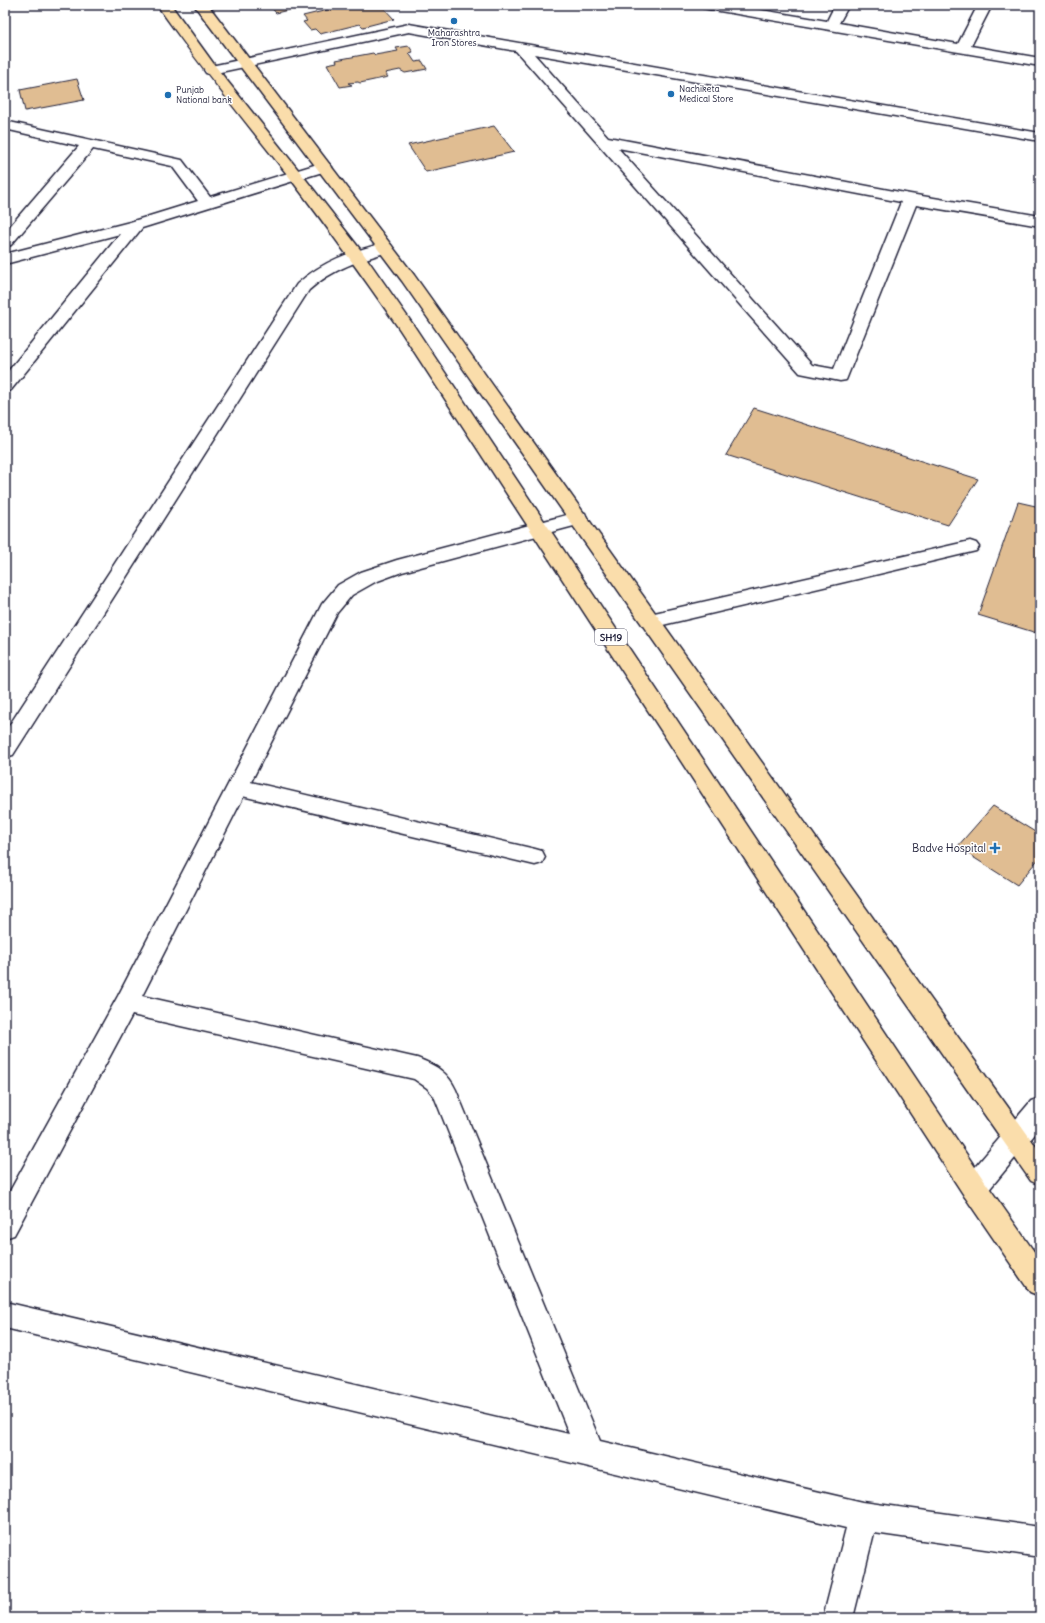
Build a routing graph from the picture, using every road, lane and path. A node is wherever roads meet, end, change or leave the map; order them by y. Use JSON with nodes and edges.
{"nodes":[{"id":1,"x":164,"y":5,"type":"edge"},
{"id":2,"x":201,"y":5,"type":"edge"},
{"id":3,"x":708,"y":5,"type":"edge"},
{"id":4,"x":842,"y":5,"type":"edge"},
{"id":5,"x":985,"y":5,"type":"edge"},
{"id":6,"x":831,"y":26,"type":"junction"},
{"id":7,"x":521,"y":48,"type":"junction"},
{"id":8,"x":963,"y":48,"type":"junction"},
{"id":9,"x":1040,"y":62,"type":"edge"},
{"id":10,"x":244,"y":63,"type":"junction"},
{"id":11,"x":211,"y":70,"type":"junction"},
{"id":12,"x":5,"y":125,"type":"edge"},
{"id":13,"x":1040,"y":137,"type":"edge"},
{"id":14,"x":604,"y":141,"type":"junction"},
{"id":15,"x":90,"y":143,"type":"junction"},
{"id":16,"x":324,"y":167,"type":"junction"},
{"id":17,"x":295,"y":175,"type":"junction"},
{"id":18,"x":910,"y":199,"type":"junction"},
{"id":19,"x":207,"y":203,"type":"junction"},
{"id":20,"x":1040,"y":221,"type":"edge"},
{"id":21,"x":136,"y":226,"type":"junction"},
{"id":22,"x":5,"y":242,"type":"edge"},
{"id":23,"x":385,"y":248,"type":"junction"},
{"id":24,"x":357,"y":256,"type":"junction"},
{"id":25,"x":5,"y":259,"type":"edge"},
{"id":26,"x":5,"y":386,"type":"edge"},
{"id":27,"x":578,"y":518,"type":"junction"},
{"id":28,"x":540,"y":529,"type":"junction"},
{"id":29,"x":970,"y":547,"type":"dead end"},
{"id":30,"x":650,"y":621,"type":"junction"},
{"id":31,"x":5,"y":749,"type":"edge"},
{"id":32,"x":238,"y":787,"type":"junction"},
{"id":33,"x":535,"y":856,"type":"dead end"},
{"id":34,"x":126,"y":1003,"type":"junction"},
{"id":35,"x":1040,"y":1109,"type":"edge"},
{"id":36,"x":1016,"y":1138,"type":"junction"},
{"id":37,"x":1040,"y":1173,"type":"edge"},
{"id":38,"x":974,"y":1188,"type":"junction"},
{"id":39,"x":5,"y":1226,"type":"edge"},
{"id":40,"x":1040,"y":1283,"type":"edge"},
{"id":41,"x":5,"y":1315,"type":"edge"},
{"id":42,"x":591,"y":1453,"type":"junction"},
{"id":43,"x":863,"y":1517,"type":"junction"},
{"id":44,"x":1040,"y":1542,"type":"edge"},
{"id":45,"x":838,"y":1618,"type":"edge"}],
"edges":[{"from":1,"to":11,"type":"main road","number":"SH19"},
{"from":2,"to":10,"type":"main road"},
{"from":3,"to":6,"type":"street"},
{"from":4,"to":6,"type":"street"},
{"from":5,"to":8,"type":"street"},
{"from":6,"to":8,"type":"street"},
{"from":7,"to":10,"type":"street"},
{"from":7,"to":13,"type":"street"},
{"from":7,"to":14,"type":"street"},
{"from":8,"to":9,"type":"street"},
{"from":10,"to":11,"type":"street"},
{"from":10,"to":16,"type":"main road"},
{"from":11,"to":17,"type":"main road","number":"SH19"},
{"from":12,"to":15,"type":"street"},
{"from":14,"to":18,"type":"street"},
{"from":14,"to":18,"type":"street"},
{"from":15,"to":19,"type":"street"},
{"from":15,"to":22,"type":"street"},
{"from":16,"to":17,"type":"street"},
{"from":16,"to":23,"type":"main road"},
{"from":17,"to":19,"type":"street"},
{"from":17,"to":24,"type":"main road","number":"SH19"},
{"from":18,"to":20,"type":"street"},
{"from":19,"to":21,"type":"street"},
{"from":21,"to":25,"type":"street"},
{"from":21,"to":26,"type":"street"},
{"from":23,"to":24,"type":"street"},
{"from":23,"to":27,"type":"main road"},
{"from":24,"to":28,"type":"main road","number":"SH19"},
{"from":24,"to":31,"type":"street"},
{"from":27,"to":28,"type":"street"},
{"from":27,"to":30,"type":"main road"},
{"from":28,"to":32,"type":"street"},
{"from":28,"to":38,"type":"main road","number":"SH19"},
{"from":29,"to":30,"type":"lane"},
{"from":30,"to":36,"type":"main road"},
{"from":32,"to":33,"type":"lane"},
{"from":32,"to":34,"type":"street"},
{"from":34,"to":39,"type":"street"},
{"from":34,"to":42,"type":"street"},
{"from":35,"to":36,"type":"street"},
{"from":36,"to":37,"type":"main road"},
{"from":36,"to":38,"type":"street"},
{"from":38,"to":40,"type":"main road","number":"SH19"},
{"from":41,"to":42,"type":"street"},
{"from":42,"to":43,"type":"street"},
{"from":43,"to":44,"type":"street"},
{"from":43,"to":45,"type":"street"}]}
